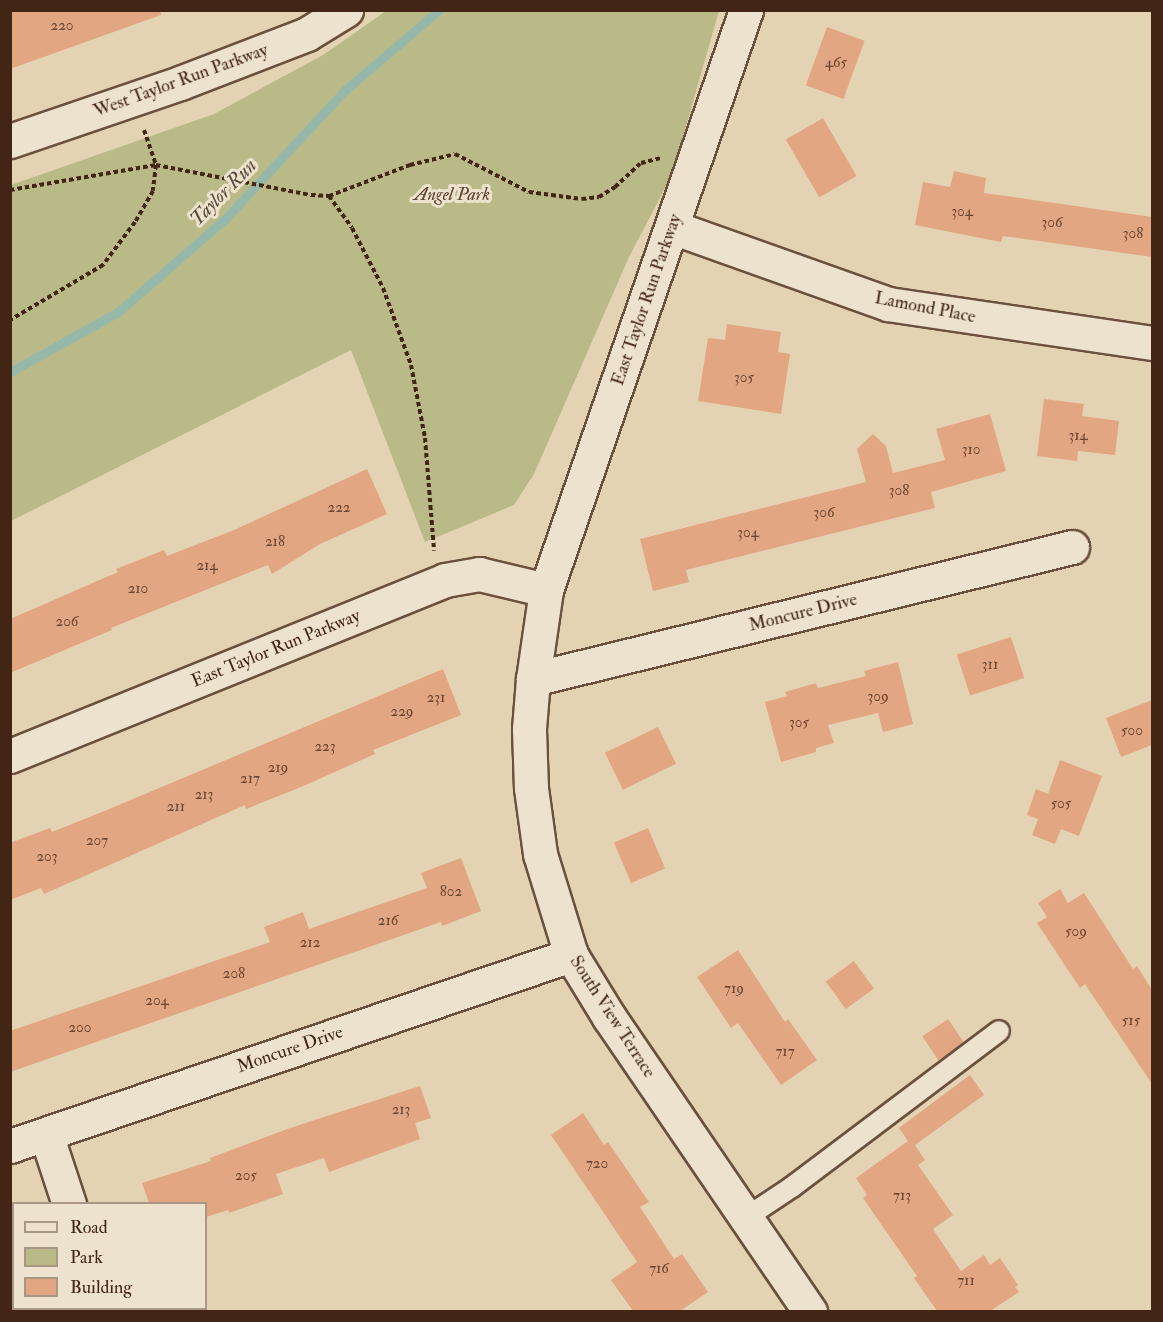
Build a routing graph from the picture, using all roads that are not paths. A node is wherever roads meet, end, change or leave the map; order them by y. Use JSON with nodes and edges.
{"nodes":[{"id":1,"x":346,"y":10,"type":"edge"},
{"id":2,"x":746,"y":10,"type":"edge"},
{"id":3,"x":10,"y":141,"type":"edge"},
{"id":4,"x":672,"y":227,"type":"junction"},
{"id":5,"x":1152,"y":344,"type":"edge"},
{"id":6,"x":1072,"y":547,"type":"dead end"},
{"id":7,"x":546,"y":590,"type":"junction"},
{"id":8,"x":533,"y":679,"type":"junction"},
{"id":9,"x":10,"y":756,"type":"edge"},
{"id":10,"x":571,"y":955,"type":"junction"},
{"id":11,"x":999,"y":1031,"type":"dead end"},
{"id":12,"x":46,"y":1134,"type":"junction"},
{"id":13,"x":10,"y":1146,"type":"edge"},
{"id":14,"x":69,"y":1202,"type":"edge"},
{"id":15,"x":747,"y":1217,"type":"junction"},
{"id":16,"x":810,"y":1311,"type":"edge"}],
"edges":[{"from":1,"to":3,"type":"street","name":"West Taylor Run Parkway"},
{"from":2,"to":4,"type":"street","name":"East Taylor Run Parkway"},
{"from":4,"to":5,"type":"street","name":"Lamond Place"},
{"from":4,"to":7,"type":"street","name":"East Taylor Run Parkway"},
{"from":6,"to":8,"type":"street","name":"Moncure Drive"},
{"from":7,"to":8,"type":"street","name":"East Taylor Run Parkway"},
{"from":7,"to":9,"type":"street","name":"East Taylor Run Parkway"},
{"from":8,"to":10,"type":"street","name":"South View Terrace"},
{"from":10,"to":12,"type":"street","name":"Moncure Drive"},
{"from":10,"to":15,"type":"street","name":"South View Terrace"},
{"from":11,"to":15,"type":"lane"},
{"from":12,"to":13,"type":"street","name":"Moncure Drive"},
{"from":12,"to":14,"type":"street"},
{"from":15,"to":16,"type":"street","name":"South View Terrace"}]}
